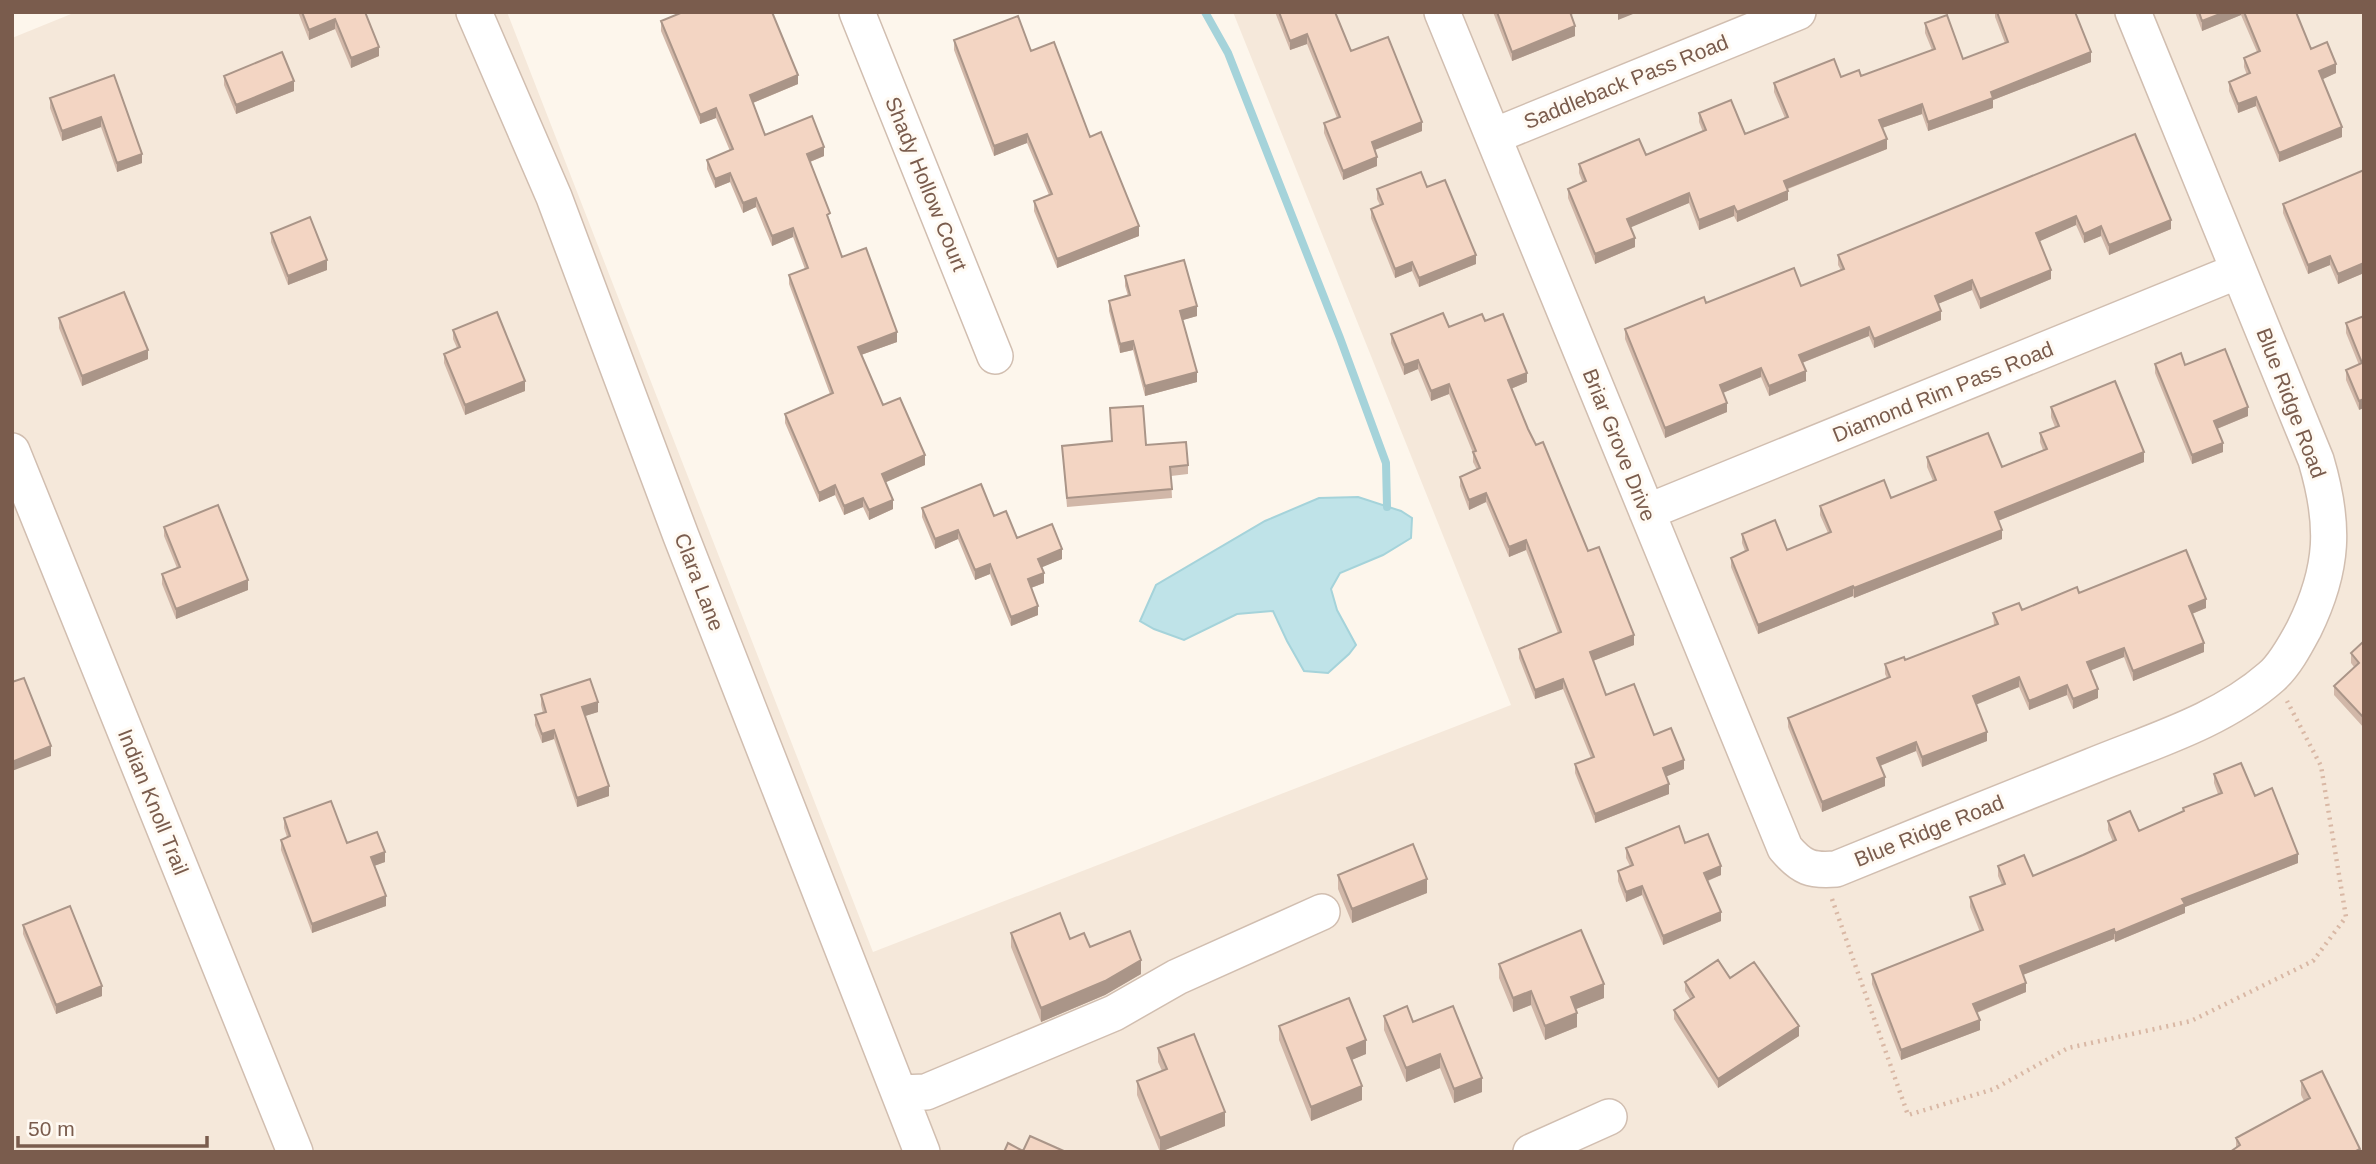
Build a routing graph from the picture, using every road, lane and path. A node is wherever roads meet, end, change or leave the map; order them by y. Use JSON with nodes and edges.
{"nodes":[{"id":1,"x":474,"y":12,"type":"edge"},
{"id":2,"x":857,"y":12,"type":"edge"},
{"id":3,"x":1442,"y":12,"type":"edge"},
{"id":4,"x":1798,"y":12,"type":"edge"},
{"id":5,"x":2133,"y":12,"type":"edge"},
{"id":6,"x":1494,"y":136,"type":"junction"},
{"id":7,"x":2238,"y":271,"type":"junction"},
{"id":8,"x":995,"y":356,"type":"dead end"},
{"id":9,"x":12,"y":451,"type":"edge"},
{"id":10,"x":1647,"y":512,"type":"junction"},
{"id":11,"x":2273,"y":676,"type":"junction"},
{"id":12,"x":1815,"y":869,"type":"junction"},
{"id":13,"x":1322,"y":912,"type":"dead end"},
{"id":14,"x":900,"y":1093,"type":"junction"},
{"id":15,"x":1609,"y":1117,"type":"dead end"},
{"id":16,"x":295,"y":1152,"type":"edge"},
{"id":17,"x":922,"y":1152,"type":"edge"},
{"id":18,"x":1531,"y":1152,"type":"edge"}],
"edges":[{"from":1,"to":14,"type":"street","name":"Clara Lane"},
{"from":2,"to":8,"type":"street","name":"Shady Hollow Court"},
{"from":3,"to":6,"type":"street","name":"Briar Grove Drive"},
{"from":4,"to":6,"type":"street","name":"Saddleback Pass Road"},
{"from":5,"to":7,"type":"street","name":"Blue Ridge Road"},
{"from":6,"to":10,"type":"street","name":"Briar Grove Drive"},
{"from":7,"to":10,"type":"street","name":"Diamond Rim Pass Road"},
{"from":7,"to":11,"type":"street","name":"Blue Ridge Road"},
{"from":9,"to":16,"type":"street","name":"Indian Knoll Trail"},
{"from":10,"to":12,"type":"street","name":"Briar Grove Drive"},
{"from":11,"to":12,"type":"street","name":"Blue Ridge Road"},
{"from":11,"to":12,"type":"path"},
{"from":13,"to":14,"type":"street"},
{"from":14,"to":17,"type":"street","name":"Clara Lane"},
{"from":15,"to":18,"type":"street"}]}
